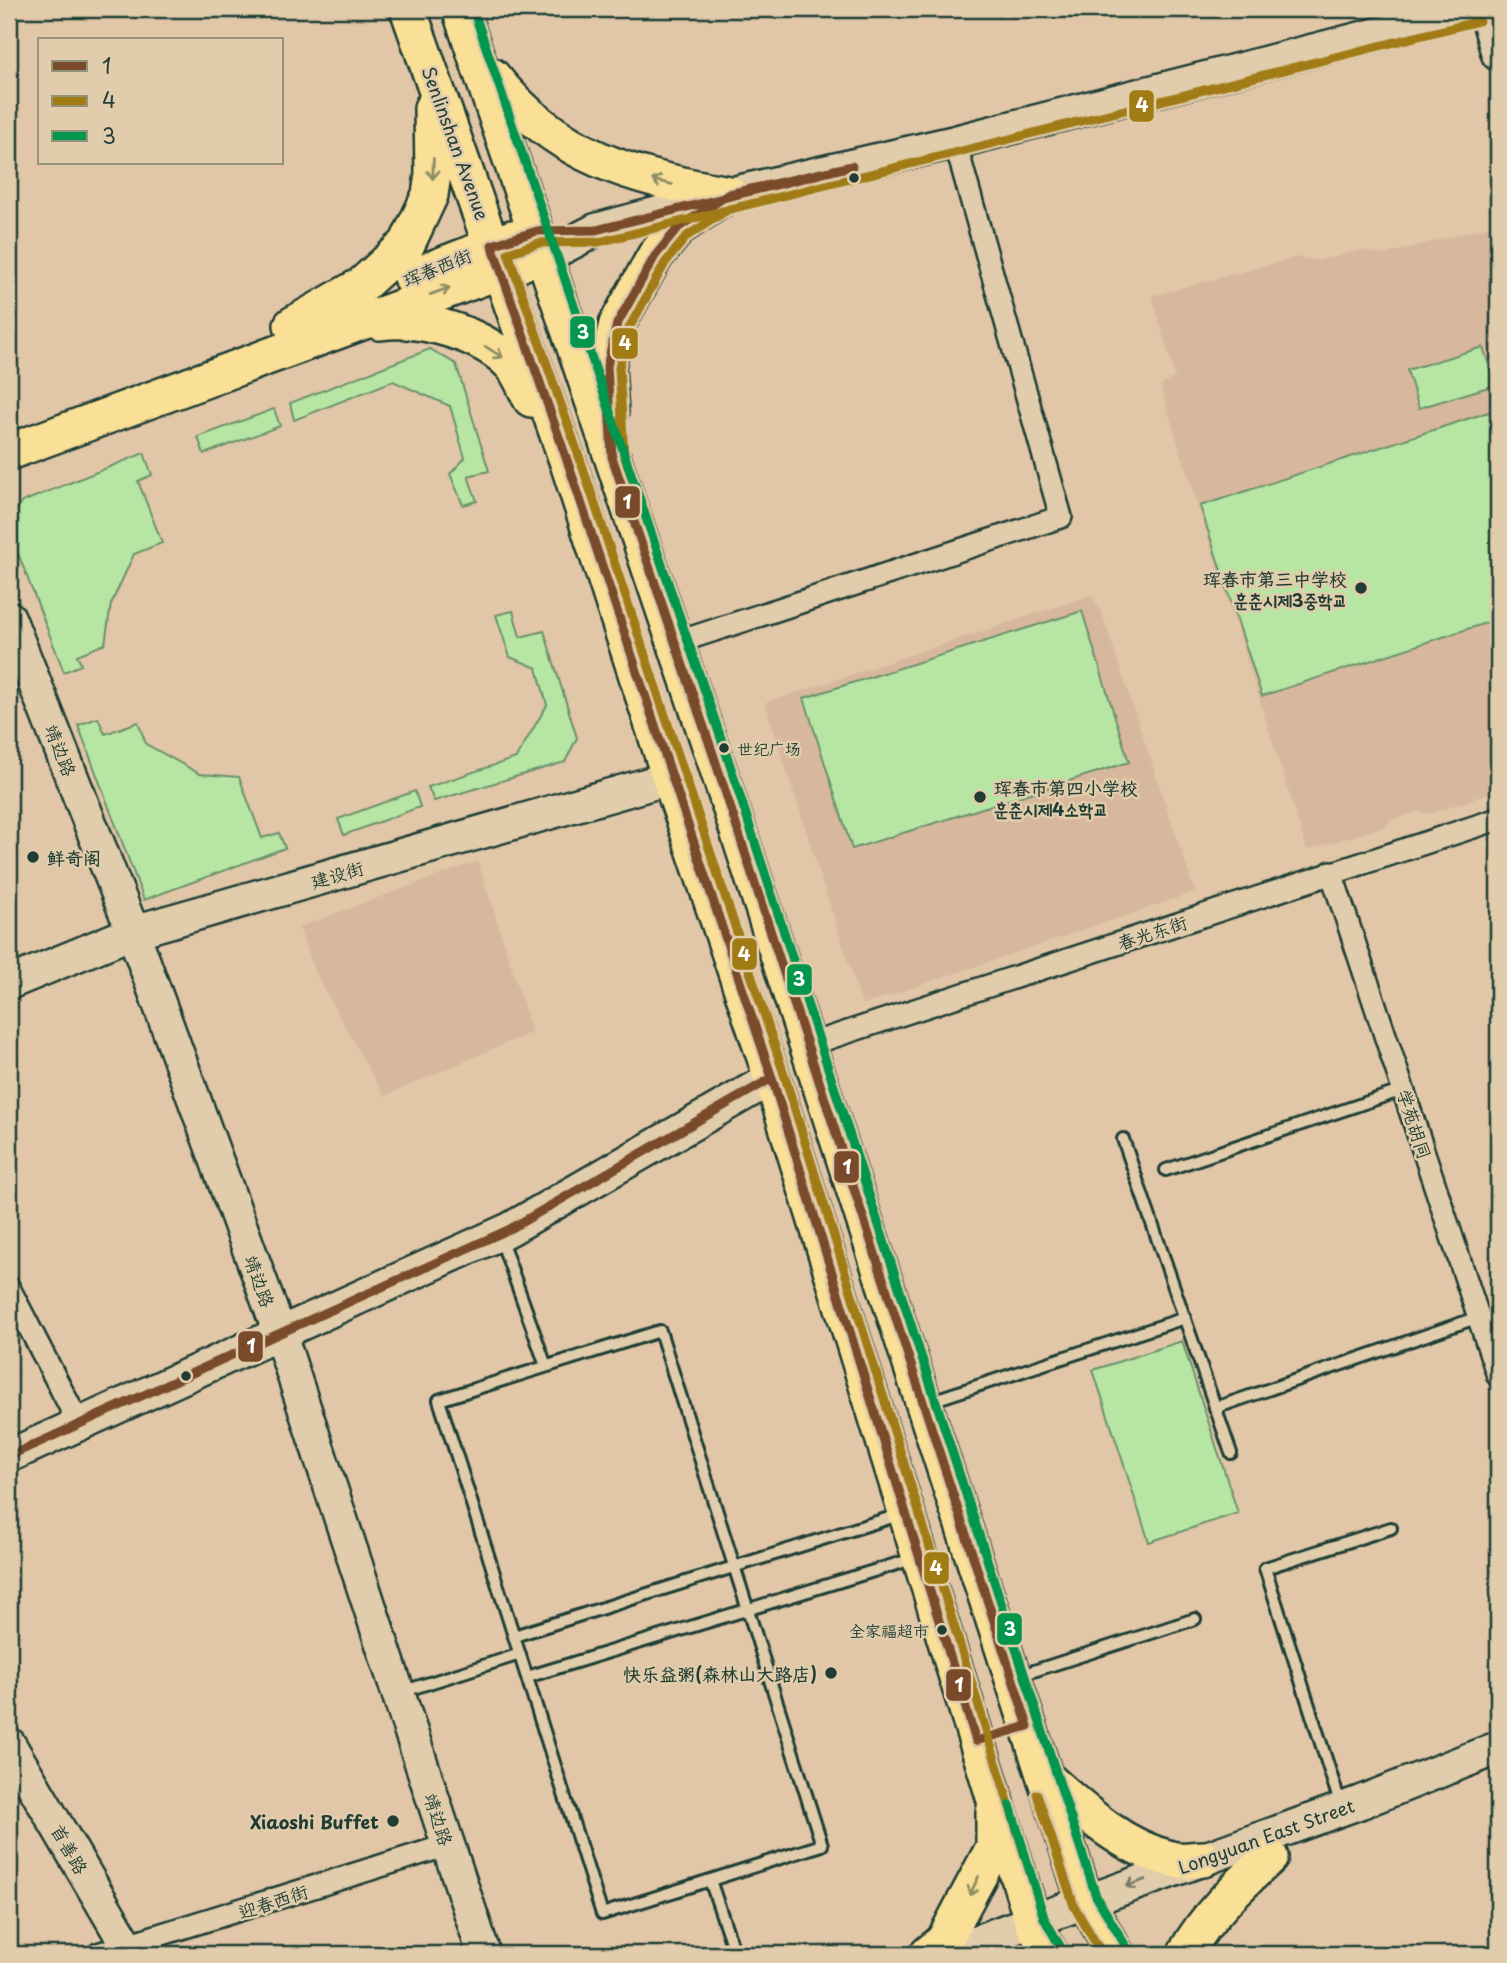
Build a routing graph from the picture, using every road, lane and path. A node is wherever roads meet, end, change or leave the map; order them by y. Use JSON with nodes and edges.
{"nodes":[{"id":1,"x":408,"y":9,"type":"edge"},
{"id":2,"x":460,"y":9,"type":"edge"},
{"id":3,"x":1476,"y":9,"type":"edge"},
{"id":4,"x":1485,"y":9,"type":"edge"},
{"id":5,"x":1498,"y":54,"type":"edge"},
{"id":6,"x":477,"y":58,"type":"junction"},
{"id":7,"x":432,"y":76,"type":"junction"},
{"id":8,"x":955,"y":142,"type":"junction"},
{"id":9,"x":729,"y":194,"type":"junction"},
{"id":10,"x":541,"y":243,"type":"junction"},
{"id":11,"x":496,"y":257,"type":"junction"},
{"id":12,"x":292,"y":325,"type":"junction"},
{"id":13,"x":335,"y":329,"type":"junction"},
{"id":14,"x":9,"y":430,"type":"edge"},
{"id":15,"x":9,"y":452,"type":"edge"},
{"id":16,"x":612,"y":457,"type":"junction"},
{"id":17,"x":569,"y":466,"type":"junction"},
{"id":18,"x":9,"y":618,"type":"edge"},
{"id":19,"x":676,"y":643,"type":"junction"},
{"id":20,"x":670,"y":778,"type":"junction"},
{"id":21,"x":1498,"y":819,"type":"edge"},
{"id":22,"x":1331,"y":872,"type":"junction"},
{"id":23,"x":133,"y":932,"type":"junction"},
{"id":24,"x":9,"y":983,"type":"edge"},
{"id":25,"x":805,"y":1046,"type":"junction"},
{"id":26,"x":772,"y":1079,"type":"junction"},
{"id":27,"x":1403,"y":1090,"type":"junction"},
{"id":28,"x":1123,"y":1139,"type":"dead end"},
{"id":29,"x":1166,"y":1170,"type":"dead end"},
{"id":30,"x":499,"y":1234,"type":"junction"},
{"id":31,"x":9,"y":1288,"type":"edge"},
{"id":32,"x":1479,"y":1317,"type":"junction"},
{"id":33,"x":1185,"y":1318,"type":"junction"},
{"id":34,"x":280,"y":1334,"type":"junction"},
{"id":35,"x":546,"y":1366,"type":"junction"},
{"id":36,"x":1498,"y":1376,"type":"edge"},
{"id":37,"x":922,"y":1404,"type":"junction"},
{"id":38,"x":1216,"y":1408,"type":"junction"},
{"id":39,"x":79,"y":1424,"type":"junction"},
{"id":40,"x":1231,"y":1453,"type":"dead end"},
{"id":41,"x":9,"y":1456,"type":"edge"},
{"id":42,"x":905,"y":1513,"type":"junction"},
{"id":43,"x":1391,"y":1528,"type":"dead end"},
{"id":44,"x":919,"y":1557,"type":"junction"},
{"id":45,"x":734,"y":1567,"type":"junction"},
{"id":46,"x":748,"y":1609,"type":"junction"},
{"id":47,"x":1195,"y":1619,"type":"dead end"},
{"id":48,"x":514,"y":1636,"type":"junction"},
{"id":49,"x":520,"y":1654,"type":"junction"},
{"id":50,"x":527,"y":1676,"type":"junction"},
{"id":51,"x":1012,"y":1678,"type":"junction"},
{"id":52,"x":398,"y":1693,"type":"junction"},
{"id":53,"x":1028,"y":1726,"type":"junction"},
{"id":54,"x":976,"y":1741,"type":"junction"},
{"id":55,"x":9,"y":1744,"type":"edge"},
{"id":56,"x":1498,"y":1748,"type":"edge"},
{"id":57,"x":1498,"y":1770,"type":"edge"},
{"id":58,"x":1045,"y":1777,"type":"junction"},
{"id":59,"x":994,"y":1798,"type":"junction"},
{"id":60,"x":1342,"y":1809,"type":"junction"},
{"id":61,"x":448,"y":1844,"type":"junction"},
{"id":62,"x":1270,"y":1857,"type":"junction"},
{"id":63,"x":1203,"y":1859,"type":"junction"},
{"id":64,"x":710,"y":1880,"type":"junction"},
{"id":65,"x":1090,"y":1911,"type":"junction"},
{"id":66,"x":1042,"y":1939,"type":"edge"},
{"id":67,"x":119,"y":1952,"type":"edge"},
{"id":68,"x":484,"y":1954,"type":"edge"},
{"id":69,"x":735,"y":1954,"type":"edge"},
{"id":70,"x":928,"y":1954,"type":"edge"},
{"id":71,"x":942,"y":1954,"type":"edge"},
{"id":72,"x":1004,"y":1954,"type":"edge"},
{"id":73,"x":1116,"y":1954,"type":"edge"},
{"id":74,"x":1185,"y":1954,"type":"edge"}],
"edges":[{"from":1,"to":7,"type":"main road","name":"Senlinshan Avenue"},
{"from":2,"to":6,"type":"main road"},
{"from":3,"to":8,"type":"street","name":"珲春西街"},
{"from":4,"to":5,"type":"street"},
{"from":9,"to":6,"type":"main road","one_way":true},
{"from":6,"to":10,"type":"main road"},
{"from":7,"to":11,"type":"main road","name":"Senlinshan Avenue"},
{"from":7,"to":12,"type":"main road","one_way":true},
{"from":8,"to":9,"type":"street","name":"珲春西街"},
{"from":8,"to":19,"type":"street"},
{"from":9,"to":10,"type":"street","name":"珲春西街"},
{"from":9,"to":16,"type":"main road"},
{"from":10,"to":11,"type":"main road","name":"珲春西街"},
{"from":10,"to":16,"type":"main road"},
{"from":11,"to":12,"type":"main road","name":"珲春西街"},
{"from":13,"to":11,"type":"main road","name":"珲春西街","one_way":true},
{"from":11,"to":17,"type":"main road","name":"Senlinshan Avenue"},
{"from":12,"to":14,"type":"main road","name":"珲春西街"},
{"from":13,"to":15,"type":"main road","name":"珲春西街"},
{"from":13,"to":17,"type":"main road","one_way":true},
{"from":16,"to":19,"type":"main road"},
{"from":17,"to":20,"type":"main road","name":"Senlinshan Avenue"},
{"from":18,"to":23,"type":"street","name":"靖边路"},
{"from":19,"to":25,"type":"main road"},
{"from":20,"to":23,"type":"street","name":"建设街"},
{"from":20,"to":26,"type":"main road","name":"Senlinshan Avenue"},
{"from":21,"to":22,"type":"street","name":"春光东街"},
{"from":22,"to":25,"type":"street","name":"春光东街"},
{"from":22,"to":27,"type":"street","name":"学苑胡同"},
{"from":23,"to":24,"type":"street","name":"建设街"},
{"from":23,"to":34,"type":"street","name":"靖边路"},
{"from":25,"to":37,"type":"main road"},
{"from":26,"to":30,"type":"street"},
{"from":26,"to":42,"type":"main road","name":"Senlinshan Avenue"},
{"from":27,"to":29,"type":"lane"},
{"from":27,"to":32,"type":"street","name":"学苑胡同"},
{"from":28,"to":33,"type":"lane"},
{"from":30,"to":34,"type":"street"},
{"from":30,"to":35,"type":"lane"},
{"from":31,"to":39,"type":"street"},
{"from":32,"to":36,"type":"street","name":"学苑胡同"},
{"from":32,"to":38,"type":"lane"},
{"from":33,"to":37,"type":"lane"},
{"from":33,"to":38,"type":"lane"},
{"from":34,"to":39,"type":"street"},
{"from":34,"to":52,"type":"street","name":"靖边路"},
{"from":35,"to":45,"type":"lane"},
{"from":35,"to":48,"type":"lane"},
{"from":37,"to":51,"type":"main road"},
{"from":38,"to":40,"type":"lane"},
{"from":39,"to":41,"type":"street"},
{"from":42,"to":44,"type":"main road","name":"Senlinshan Avenue"},
{"from":42,"to":45,"type":"lane"},
{"from":43,"to":60,"type":"lane"},
{"from":44,"to":46,"type":"lane"},
{"from":44,"to":54,"type":"main road","name":"Senlinshan Avenue"},
{"from":45,"to":46,"type":"lane"},
{"from":45,"to":48,"type":"lane"},
{"from":46,"to":50,"type":"lane"},
{"from":46,"to":64,"type":"lane"},
{"from":47,"to":51,"type":"lane"},
{"from":48,"to":49,"type":"lane"},
{"from":49,"to":50,"type":"lane"},
{"from":49,"to":52,"type":"lane"},
{"from":50,"to":64,"type":"lane"},
{"from":51,"to":53,"type":"main road"},
{"from":52,"to":61,"type":"street","name":"靖边路"},
{"from":53,"to":54,"type":"main road"},
{"from":53,"to":58,"type":"main road"},
{"from":54,"to":59,"type":"main road","name":"Senlinshan Avenue"},
{"from":55,"to":67,"type":"street","name":"首善路"},
{"from":56,"to":60,"type":"street","name":"Longyuan East Street"},
{"from":57,"to":62,"type":"street","name":"Longyuan East Street"},
{"from":58,"to":63,"type":"main road"},
{"from":58,"to":65,"type":"main road"},
{"from":59,"to":66,"type":"main road","name":"Senlinshan Avenue"},
{"from":59,"to":70,"type":"main road","one_way":true},
{"from":60,"to":63,"type":"street","name":"Longyuan East Street"},
{"from":61,"to":67,"type":"street","name":"迎春西街"},
{"from":61,"to":68,"type":"street","name":"靖边路"},
{"from":62,"to":65,"type":"street","name":"Longyuan East Street"},
{"from":62,"to":74,"type":"main road"},
{"from":63,"to":65,"type":"street","name":"Longyuan East Street","one_way":true},
{"from":64,"to":69,"type":"lane"},
{"from":65,"to":66,"type":"street","name":"Longyuan East Street"},
{"from":65,"to":73,"type":"main road"},
{"from":66,"to":71,"type":"street"},
{"from":66,"to":72,"type":"street"}]}
